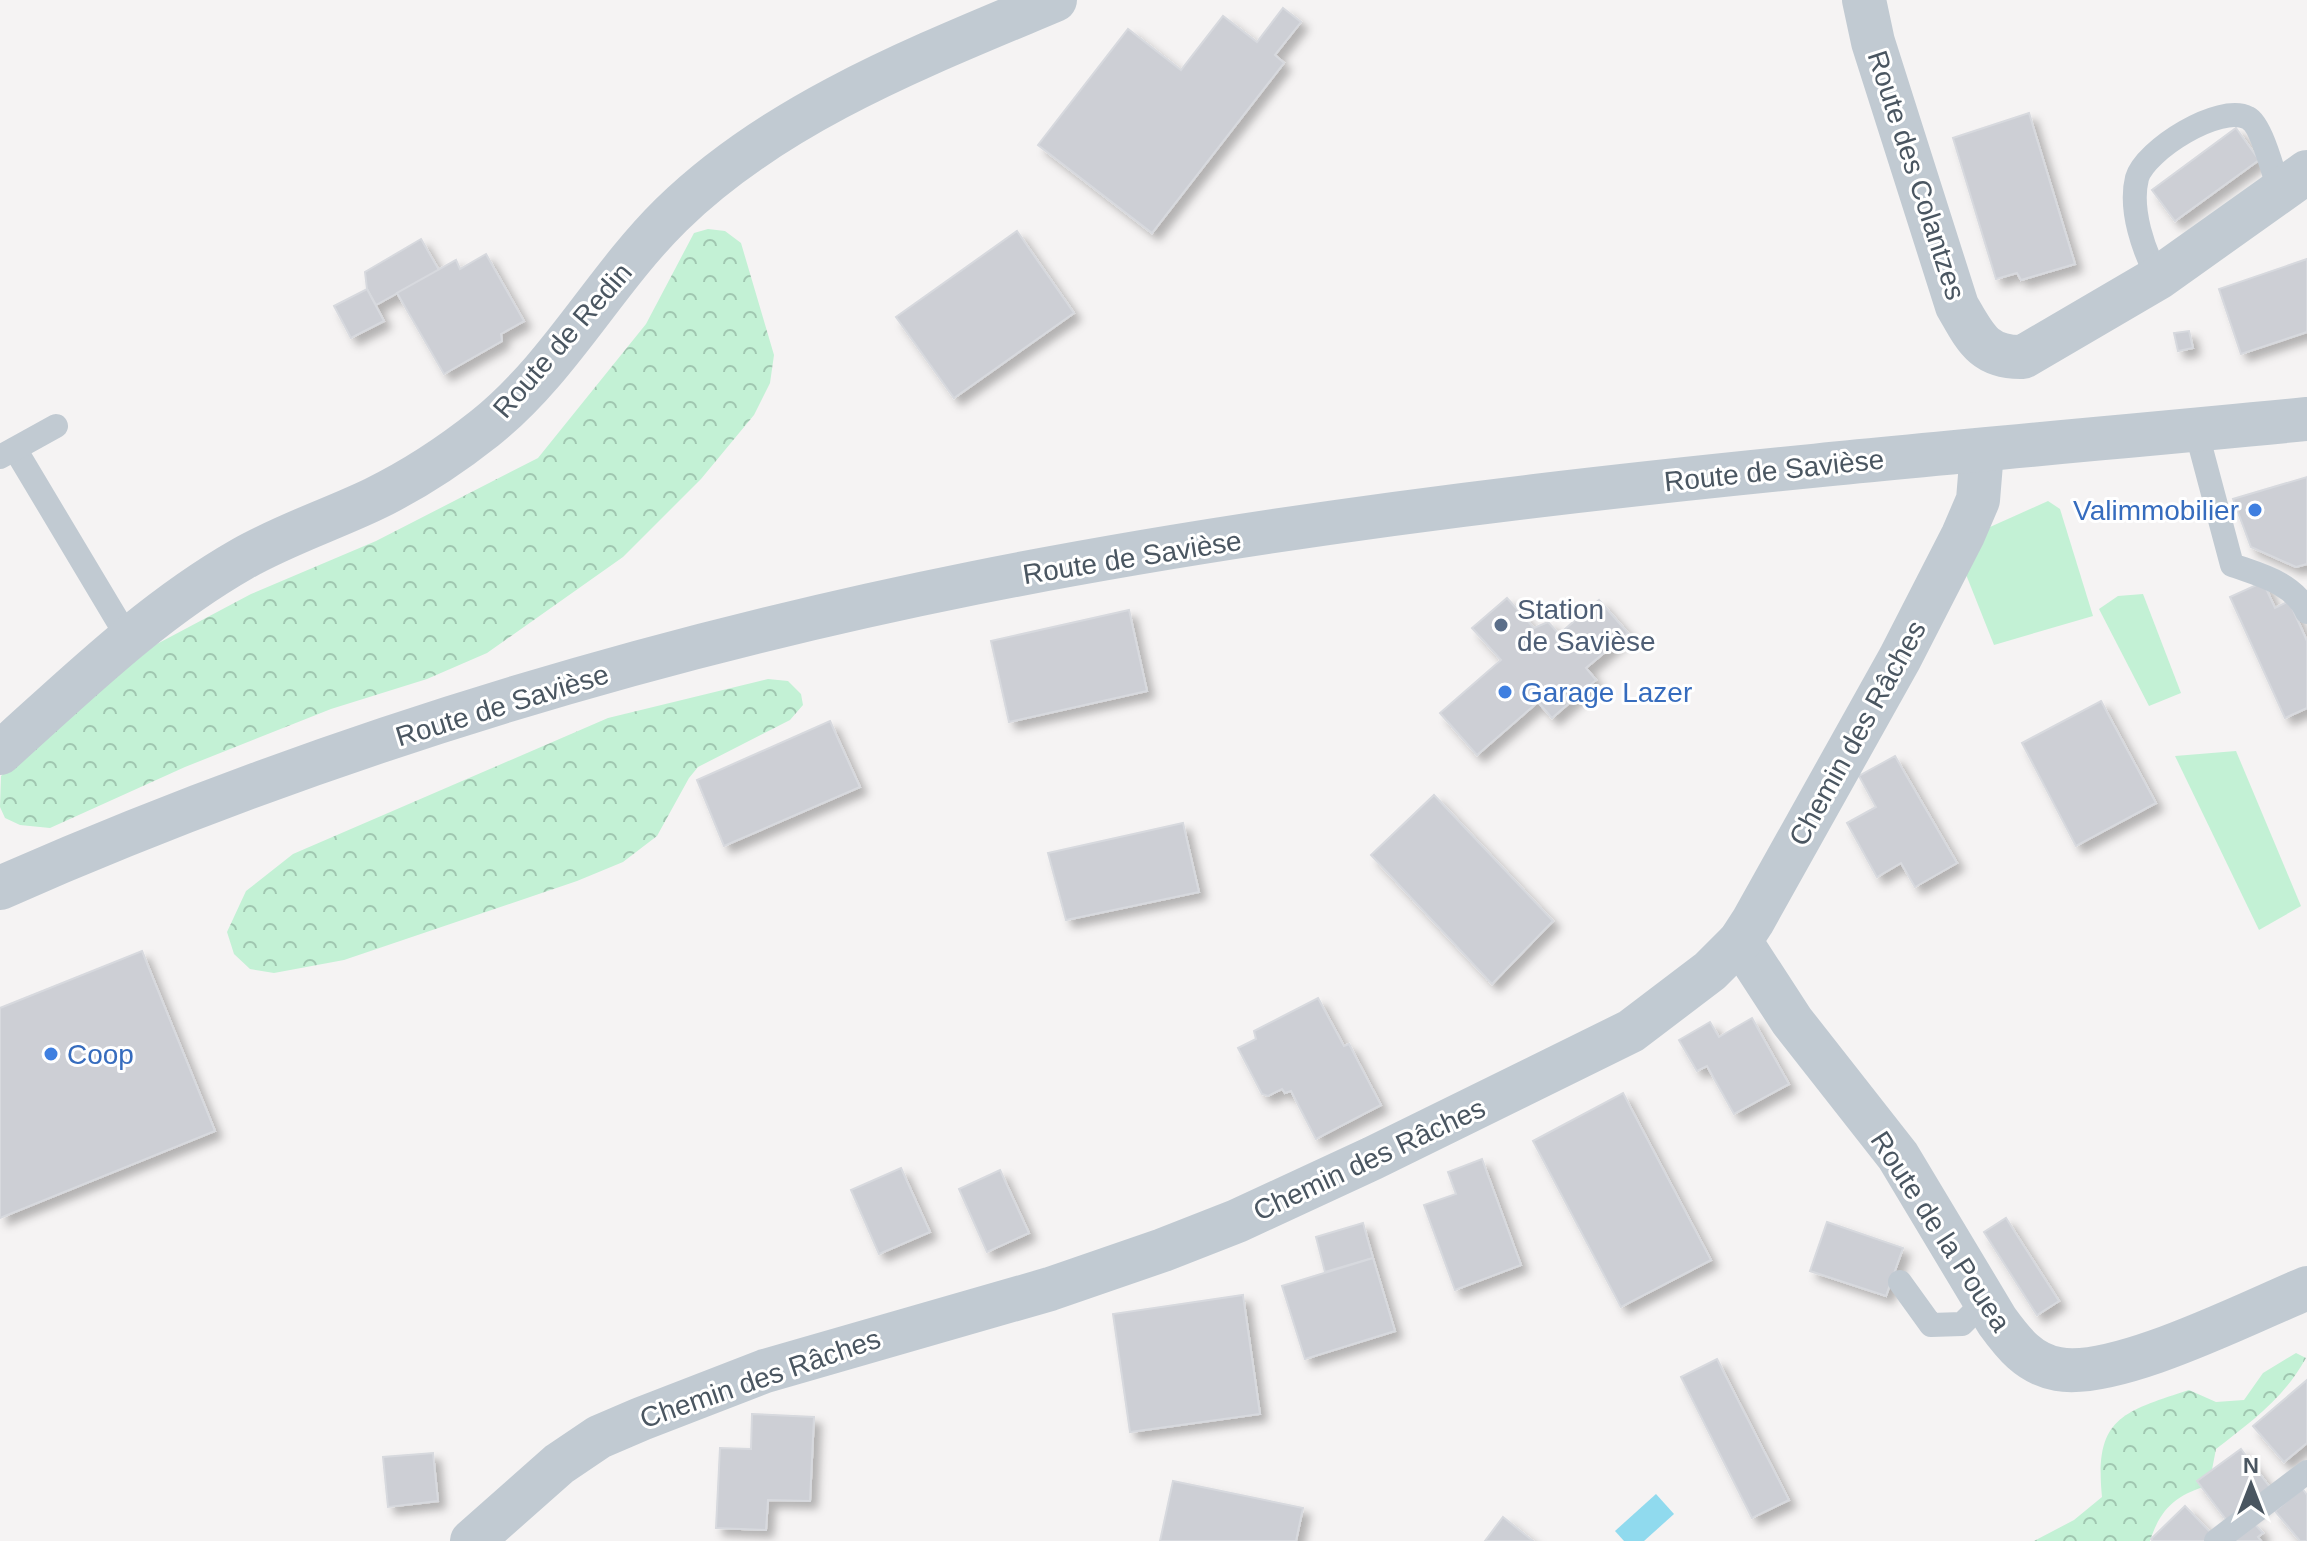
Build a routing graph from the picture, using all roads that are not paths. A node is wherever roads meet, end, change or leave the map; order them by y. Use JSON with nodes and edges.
{"nodes":[{"id":1,"x":1055,"y":0,"type":"edge"},
{"id":2,"x":1864,"y":0,"type":"edge"},
{"id":3,"x":2293,"y":181,"type":"edge"},
{"id":4,"x":2158,"y":278,"type":"junction"},
{"id":5,"x":2307,"y":419,"type":"edge"},
{"id":6,"x":56,"y":426,"type":"dead end"},
{"id":7,"x":2196,"y":430,"type":"junction"},
{"id":8,"x":1982,"y":451,"type":"junction"},
{"id":9,"x":8,"y":453,"type":"edge"},
{"id":10,"x":2307,"y":612,"type":"edge"},
{"id":11,"x":128,"y":638,"type":"junction"},
{"id":12,"x":0,"y":753,"type":"edge"},
{"id":13,"x":0,"y":888,"type":"edge"},
{"id":14,"x":1740,"y":941,"type":"junction"},
{"id":15,"x":1900,"y":1282,"type":"dead end"},
{"id":16,"x":2307,"y":1288,"type":"edge"},
{"id":17,"x":1985,"y":1301,"type":"junction"},
{"id":18,"x":2307,"y":1472,"type":"edge"},
{"id":19,"x":472,"y":1541,"type":"edge"},
{"id":20,"x":2216,"y":1541,"type":"edge"}],
"edges":[{"from":1,"to":11,"type":"street","name":"Route de Redin"},
{"from":2,"to":4,"type":"street","name":"Route des Colantzes"},
{"from":3,"to":4,"type":"street","name":"Route des Colantzes"},
{"from":3,"to":4,"type":"lane"},
{"from":5,"to":7,"type":"street","name":"Route de Savièse"},
{"from":6,"to":9,"type":"lane"},
{"from":7,"to":8,"type":"street","name":"Route de Savièse"},
{"from":7,"to":10,"type":"lane"},
{"from":8,"to":13,"type":"street","name":"Route de Savièse"},
{"from":8,"to":14,"type":"street","name":"Chemin des Râches"},
{"from":9,"to":11,"type":"lane"},
{"from":11,"to":12,"type":"street","name":"Route de Redin"},
{"from":14,"to":17,"type":"street","name":"Route de la Pouea"},
{"from":14,"to":19,"type":"street","name":"Chemin des Râches"},
{"from":15,"to":17,"type":"lane"},
{"from":16,"to":17,"type":"street","name":"Route de la Pouea"},
{"from":18,"to":20,"type":"lane"}]}
